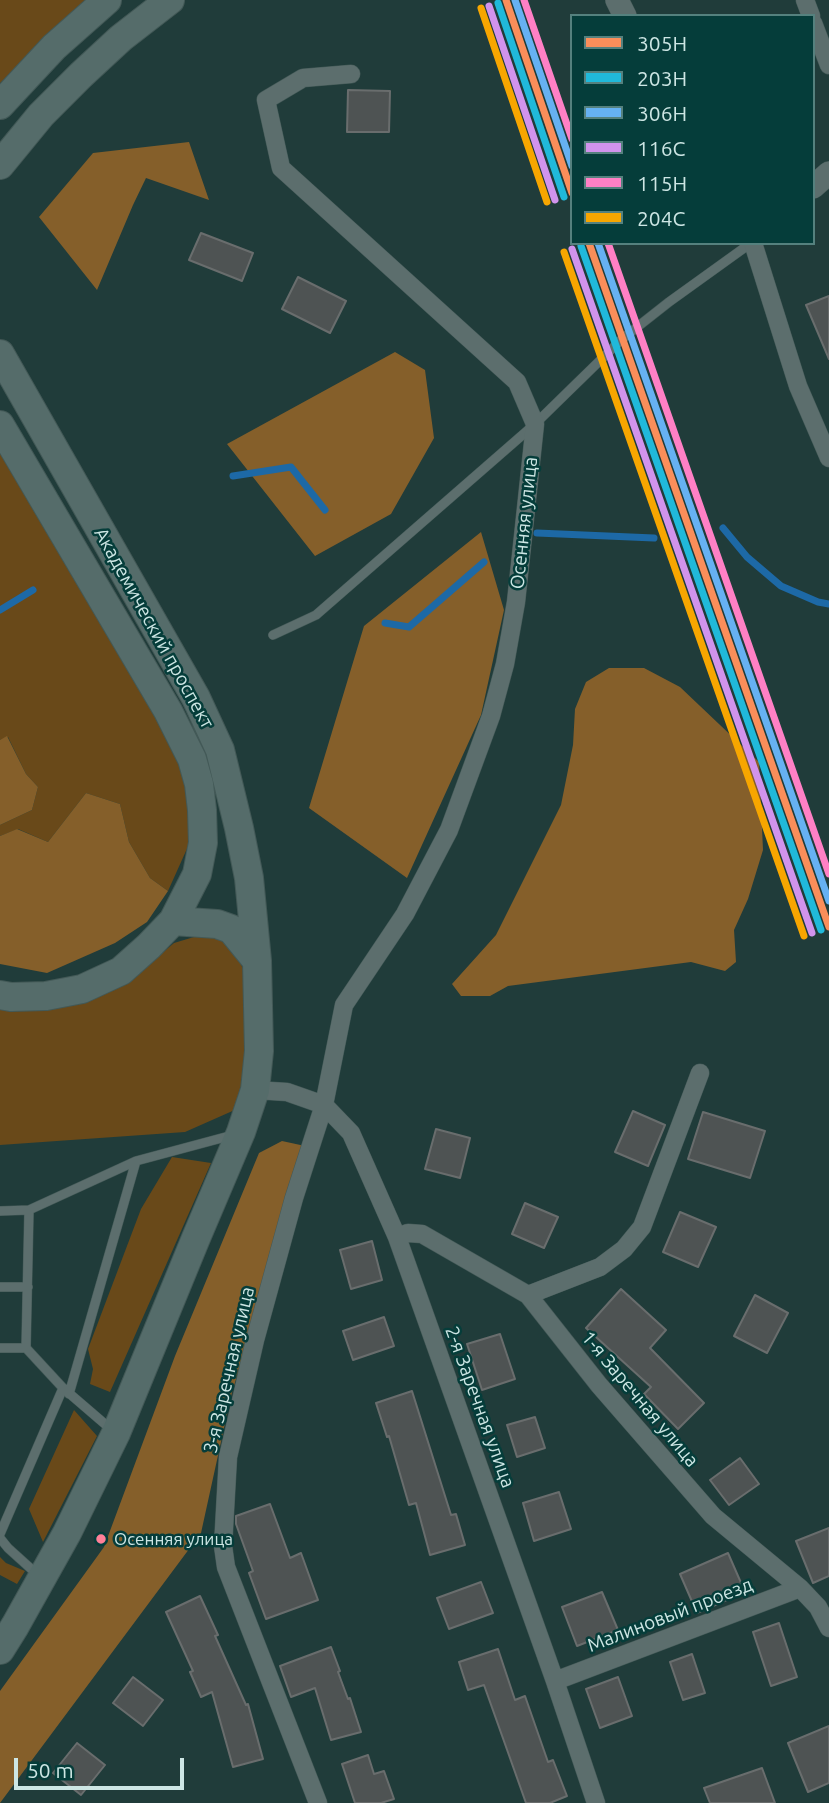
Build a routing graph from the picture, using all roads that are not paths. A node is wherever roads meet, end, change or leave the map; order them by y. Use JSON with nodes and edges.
{"nodes":[{"id":1,"x":107,"y":0,"type":"edge"},
{"id":2,"x":170,"y":0,"type":"edge"},
{"id":3,"x":815,"y":28,"type":"edge"},
{"id":4,"x":829,"y":65,"type":"edge"},
{"id":5,"x":351,"y":74,"type":"dead end"},
{"id":6,"x":0,"y":105,"type":"edge"},
{"id":7,"x":0,"y":165,"type":"edge"},
{"id":8,"x":829,"y":173,"type":"edge"},
{"id":9,"x":815,"y":185,"type":"edge"},
{"id":10,"x":749,"y":245,"type":"edge"},
{"id":11,"x":753,"y":245,"type":"edge"},
{"id":12,"x":0,"y":354,"type":"edge"},
{"id":13,"x":535,"y":424,"type":"junction"},
{"id":14,"x":821,"y":424,"type":"edge"},
{"id":15,"x":0,"y":425,"type":"edge"},
{"id":16,"x":829,"y":458,"type":"edge"},
{"id":17,"x":273,"y":635,"type":"dead end"},
{"id":18,"x":173,"y":922,"type":"junction"},
{"id":19,"x":257,"y":961,"type":"junction"},
{"id":20,"x":0,"y":995,"type":"edge"},
{"id":21,"x":701,"y":1073,"type":"dead end"},
{"id":22,"x":255,"y":1090,"type":"junction"},
{"id":23,"x":324,"y":1105,"type":"junction"},
{"id":24,"x":241,"y":1132,"type":"junction"},
{"id":25,"x":136,"y":1161,"type":"junction"},
{"id":26,"x":0,"y":1210,"type":"edge"},
{"id":27,"x":29,"y":1210,"type":"junction"},
{"id":28,"x":397,"y":1237,"type":"junction"},
{"id":29,"x":0,"y":1287,"type":"edge"},
{"id":30,"x":27,"y":1287,"type":"junction"},
{"id":31,"x":528,"y":1295,"type":"junction"},
{"id":32,"x":0,"y":1348,"type":"edge"},
{"id":33,"x":26,"y":1348,"type":"junction"},
{"id":34,"x":66,"y":1391,"type":"junction"},
{"id":35,"x":116,"y":1433,"type":"junction"},
{"id":36,"x":0,"y":1536,"type":"edge"},
{"id":37,"x":42,"y":1578,"type":"junction"},
{"id":38,"x":800,"y":1588,"type":"junction"},
{"id":39,"x":829,"y":1628,"type":"edge"},
{"id":40,"x":0,"y":1650,"type":"edge"},
{"id":41,"x":555,"y":1681,"type":"junction"},
{"id":42,"x":318,"y":1803,"type":"edge"},
{"id":43,"x":596,"y":1803,"type":"edge"}],
"edges":[{"from":1,"to":6,"type":"main road"},
{"from":2,"to":7,"type":"main road"},
{"from":3,"to":4,"type":"street"},
{"from":5,"to":13,"type":"street","name":"Осенняя улица"},
{"from":8,"to":9,"type":"street"},
{"from":10,"to":13,"type":"lane"},
{"from":11,"to":14,"type":"street"},
{"from":12,"to":19,"type":"main road","name":"Академический проспект"},
{"from":13,"to":17,"type":"lane"},
{"from":13,"to":23,"type":"street","name":"Осенняя улица"},
{"from":14,"to":16,"type":"street"},
{"from":15,"to":18,"type":"main road","name":"Академический проспект"},
{"from":18,"to":19,"type":"main road"},
{"from":18,"to":20,"type":"main road","name":"Академический проспект"},
{"from":19,"to":22,"type":"main road","name":"Академический проспект"},
{"from":21,"to":31,"type":"street"},
{"from":22,"to":23,"type":"street","name":"2-я Заречная улица"},
{"from":22,"to":24,"type":"main road"},
{"from":23,"to":28,"type":"street","name":"2-я Заречная улица"},
{"from":23,"to":42,"type":"street","name":"3-я Заречная улица"},
{"from":24,"to":25,"type":"lane"},
{"from":24,"to":35,"type":"main road"},
{"from":25,"to":27,"type":"lane"},
{"from":25,"to":34,"type":"lane"},
{"from":26,"to":27,"type":"lane"},
{"from":27,"to":30,"type":"lane"},
{"from":28,"to":31,"type":"street","name":"1-я Заречная улица"},
{"from":28,"to":41,"type":"street","name":"2-я Заречная улица"},
{"from":29,"to":30,"type":"lane"},
{"from":30,"to":33,"type":"lane"},
{"from":31,"to":38,"type":"street","name":"1-я Заречная улица"},
{"from":32,"to":33,"type":"lane"},
{"from":33,"to":34,"type":"lane"},
{"from":34,"to":35,"type":"lane"},
{"from":34,"to":36,"type":"lane"},
{"from":35,"to":37,"type":"main road"},
{"from":36,"to":37,"type":"lane"},
{"from":37,"to":40,"type":"main road"},
{"from":38,"to":39,"type":"street","name":"1-я Заречная улица"},
{"from":38,"to":41,"type":"street","name":"Малиновый проезд"},
{"from":41,"to":43,"type":"street","name":"2-я Заречная улица"}]}
